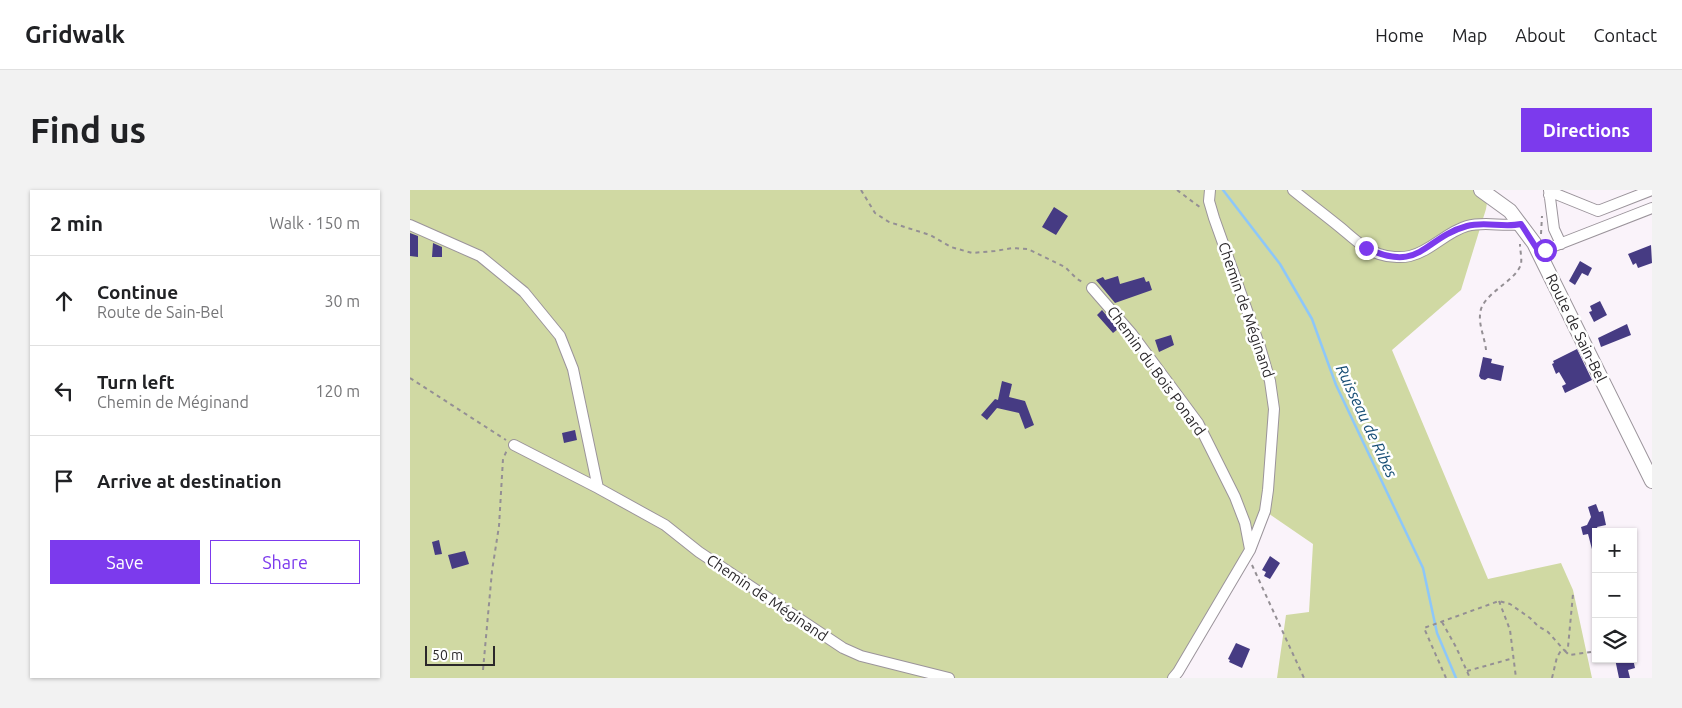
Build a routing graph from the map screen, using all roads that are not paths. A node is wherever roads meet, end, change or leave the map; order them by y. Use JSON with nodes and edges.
{"nodes":[{"id":1,"x":1210,"y":190,"type":"edge"},
{"id":2,"x":1293,"y":190,"type":"edge"},
{"id":3,"x":1481,"y":190,"type":"edge"},
{"id":4,"x":1652,"y":190,"type":"edge"},
{"id":5,"x":1549,"y":192,"type":"edge"},
{"id":6,"x":1652,"y":208,"type":"edge"},
{"id":7,"x":1521,"y":224,"type":"junction"},
{"id":8,"x":410,"y":225,"type":"edge"},
{"id":9,"x":1561,"y":244,"type":"junction"},
{"id":10,"x":1539,"y":252,"type":"junction"},
{"id":11,"x":1092,"y":288,"type":"road end"},
{"id":12,"x":514,"y":445,"type":"road end"},
{"id":13,"x":1652,"y":481,"type":"edge"},
{"id":14,"x":598,"y":488,"type":"junction"},
{"id":15,"x":1250,"y":550,"type":"junction"},
{"id":16,"x":949,"y":678,"type":"edge"},
{"id":17,"x":1173,"y":678,"type":"edge"}],
"edges":[{"from":1,"to":15,"type":"street","name":"Chemin de Méginand"},
{"from":2,"to":7,"type":"street"},
{"from":3,"to":7,"type":"main road","name":"Route de Sain-Bel"},
{"from":4,"to":5,"type":"street"},
{"from":5,"to":9,"type":"street"},
{"from":6,"to":9,"type":"street"},
{"from":7,"to":10,"type":"main road","name":"Route de Sain-Bel"},
{"from":8,"to":14,"type":"street"},
{"from":9,"to":10,"type":"street"},
{"from":10,"to":13,"type":"main road","name":"Route de Sain-Bel"},
{"from":11,"to":15,"type":"street","name":"Chemin du Bois Ponard"},
{"from":12,"to":14,"type":"street","name":"Chemin de Méginand"},
{"from":14,"to":16,"type":"street","name":"Chemin de Méginand"},
{"from":15,"to":17,"type":"street","name":"Chemin de Méginand"}]}
